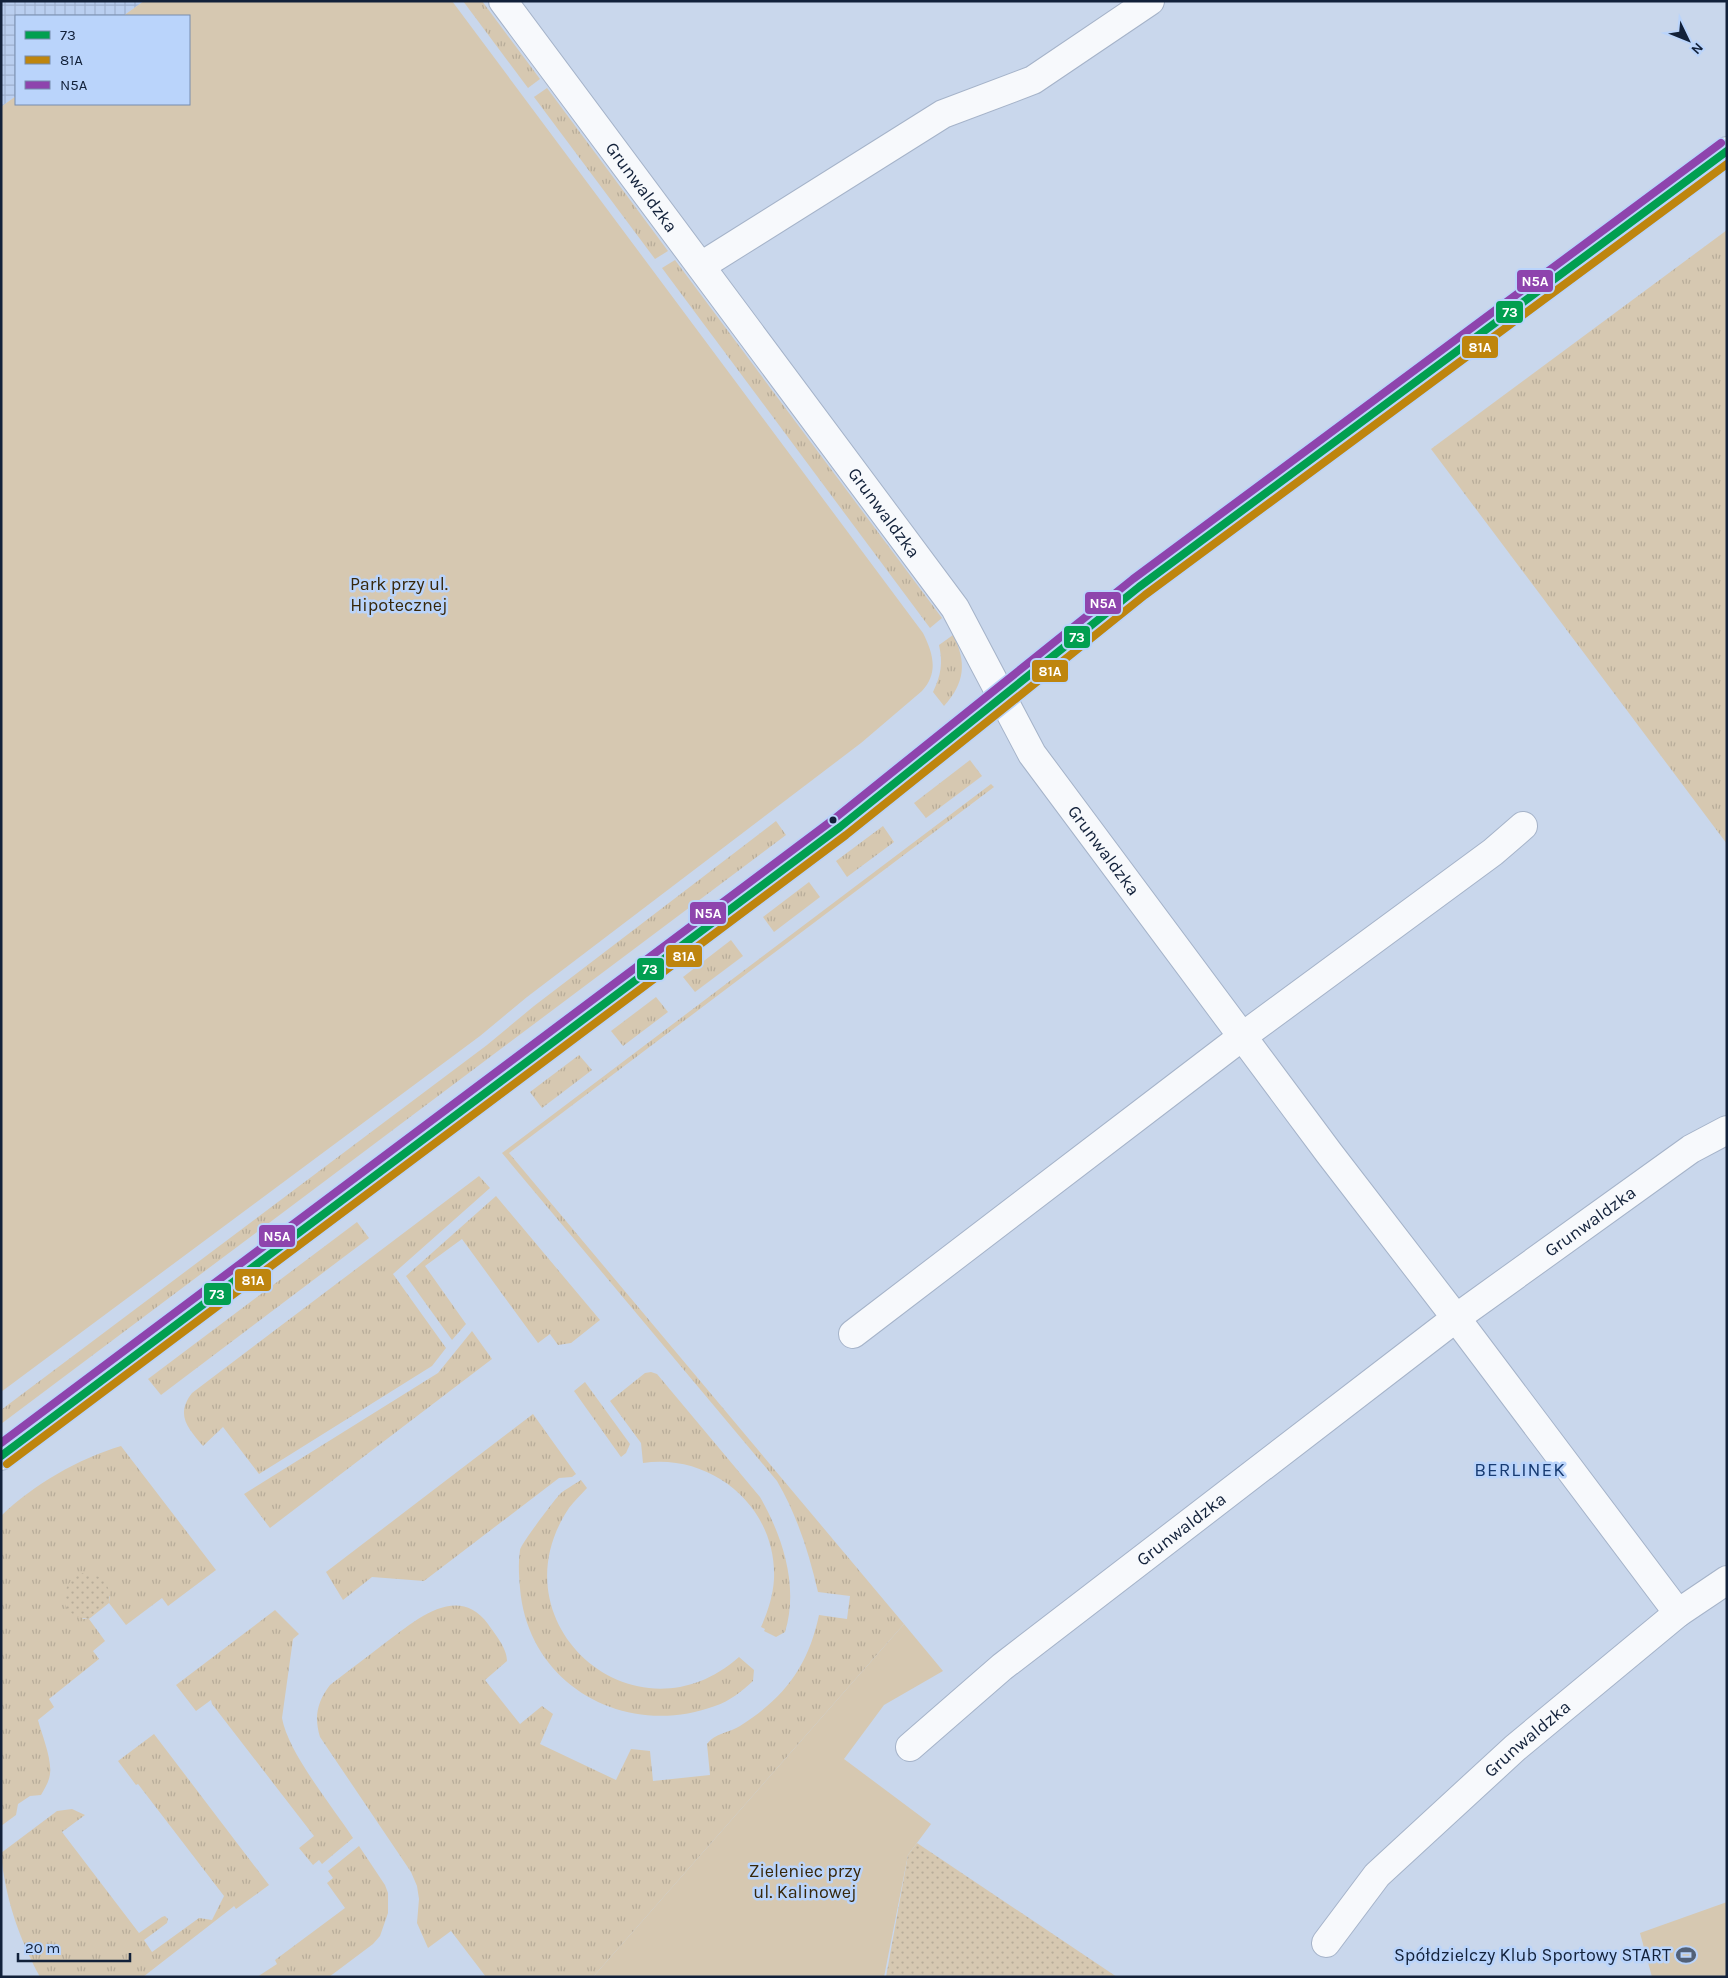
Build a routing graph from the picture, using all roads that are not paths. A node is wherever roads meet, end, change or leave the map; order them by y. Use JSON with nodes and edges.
{"nodes":[{"id":1,"x":503,"y":1,"type":"edge"},
{"id":2,"x":1148,"y":2,"type":"edge"},
{"id":3,"x":1727,"y":151,"type":"edge"},
{"id":4,"x":701,"y":266,"type":"junction"},
{"id":5,"x":1003,"y":697,"type":"junction"},
{"id":6,"x":1523,"y":826,"type":"dead end"},
{"id":7,"x":1243,"y":1036,"type":"junction"},
{"id":8,"x":1727,"y":1130,"type":"edge"},
{"id":9,"x":1456,"y":1318,"type":"junction"},
{"id":10,"x":853,"y":1334,"type":"dead end"},
{"id":11,"x":1,"y":1456,"type":"edge"},
{"id":12,"x":1727,"y":1580,"type":"edge"},
{"id":13,"x":1678,"y":1613,"type":"junction"},
{"id":14,"x":910,"y":1747,"type":"dead end"},
{"id":15,"x":1326,"y":1943,"type":"dead end"}],
"edges":[{"from":1,"to":4,"type":"street","name":"Grunwaldzka"},
{"from":2,"to":4,"type":"street"},
{"from":3,"to":5,"type":"street"},
{"from":4,"to":5,"type":"street","name":"Grunwaldzka"},
{"from":5,"to":7,"type":"street","name":"Grunwaldzka"},
{"from":5,"to":11,"type":"street"},
{"from":6,"to":7,"type":"street"},
{"from":7,"to":9,"type":"street","name":"Grunwaldzka"},
{"from":7,"to":10,"type":"street"},
{"from":8,"to":9,"type":"street","name":"Grunwaldzka"},
{"from":9,"to":13,"type":"street","name":"Grunwaldzka"},
{"from":9,"to":14,"type":"street","name":"Grunwaldzka"},
{"from":12,"to":13,"type":"street","name":"Grunwaldzka"},
{"from":13,"to":15,"type":"street","name":"Grunwaldzka"}]}
